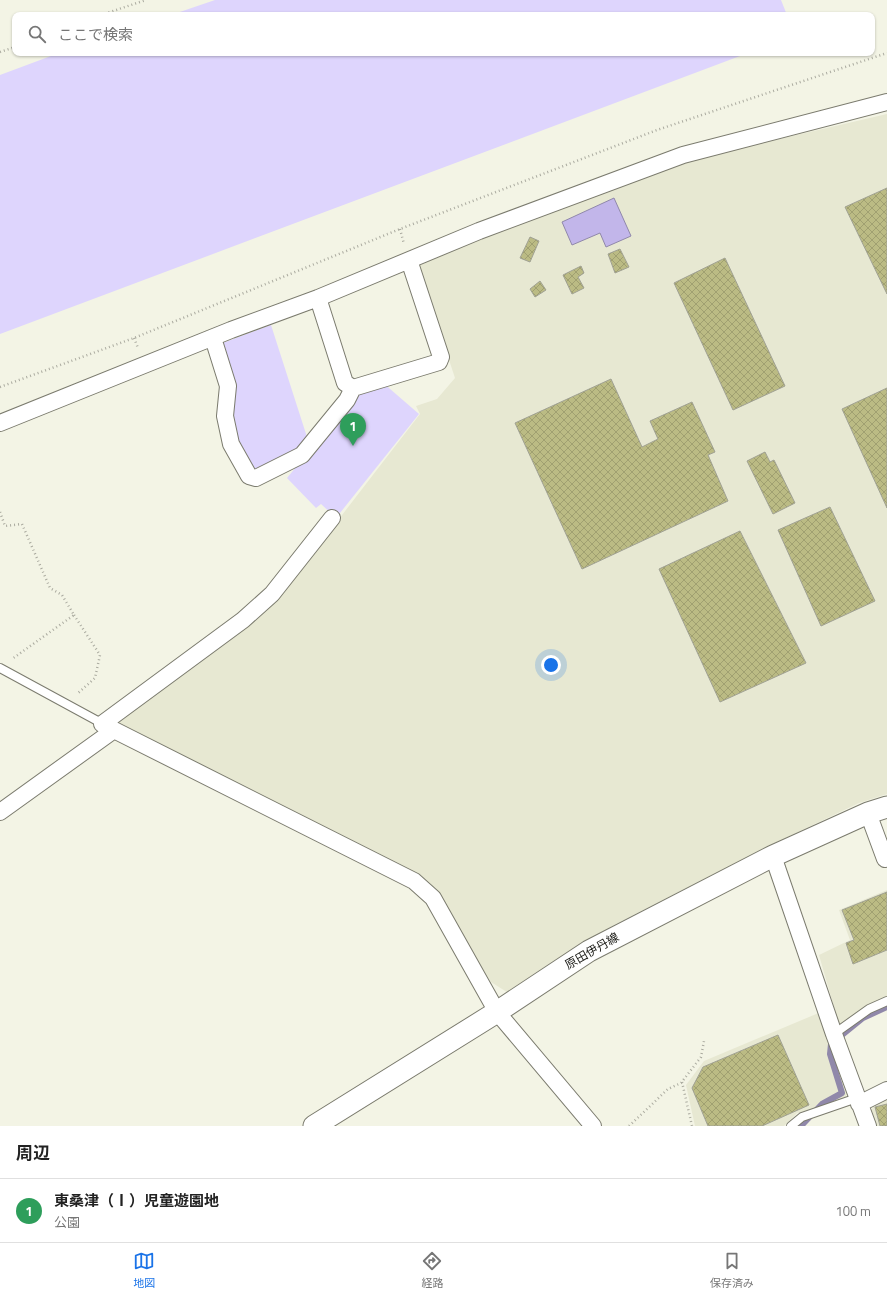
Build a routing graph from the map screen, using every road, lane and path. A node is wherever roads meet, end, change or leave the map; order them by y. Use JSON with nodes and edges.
{"nodes":[{"id":1,"x":146,"y":0,"type":"edge"},
{"id":2,"x":110,"y":12,"type":"edge"},
{"id":3,"x":12,"y":48,"type":"edge"},
{"id":4,"x":0,"y":52,"type":"edge"},
{"id":5,"x":887,"y":53,"type":"edge"},
{"id":6,"x":887,"y":102,"type":"edge"},
{"id":7,"x":410,"y":260,"type":"junction"},
{"id":8,"x":318,"y":298,"type":"junction"},
{"id":9,"x":212,"y":338,"type":"junction"},
{"id":10,"x":0,"y":387,"type":"edge"},
{"id":11,"x":352,"y":388,"type":"junction"},
{"id":12,"x":0,"y":423,"type":"edge"},
{"id":13,"x":0,"y":512,"type":"edge"},
{"id":14,"x":332,"y":518,"type":"dead end"},
{"id":15,"x":74,"y":615,"type":"junction"},
{"id":16,"x":3,"y":666,"type":"edge"},
{"id":17,"x":66,"y":704,"type":"junction"},
{"id":18,"x":108,"y":727,"type":"junction"},
{"id":19,"x":878,"y":810,"type":"edge"},
{"id":20,"x":0,"y":812,"type":"edge"},
{"id":21,"x":773,"y":856,"type":"junction"},
{"id":22,"x":885,"y":859,"type":"dead end"},
{"id":23,"x":887,"y":1001,"type":"edge"},
{"id":24,"x":497,"y":1012,"type":"junction"},
{"id":25,"x":834,"y":1034,"type":"junction"},
{"id":26,"x":704,"y":1041,"type":"dead end"},
{"id":27,"x":682,"y":1081,"type":"junction"},
{"id":28,"x":887,"y":1090,"type":"edge"},
{"id":29,"x":858,"y":1101,"type":"junction"},
{"id":30,"x":314,"y":1126,"type":"edge"},
{"id":31,"x":593,"y":1126,"type":"edge"},
{"id":32,"x":629,"y":1126,"type":"edge"},
{"id":33,"x":692,"y":1126,"type":"edge"},
{"id":34,"x":791,"y":1126,"type":"edge"},
{"id":35,"x":868,"y":1126,"type":"edge"}],
"edges":[{"from":1,"to":2,"type":"path"},
{"from":3,"to":4,"type":"path"},
{"from":5,"to":10,"type":"path"},
{"from":6,"to":7,"type":"street"},
{"from":7,"to":8,"type":"street"},
{"from":7,"to":11,"type":"street"},
{"from":8,"to":9,"type":"street"},
{"from":8,"to":11,"type":"street"},
{"from":9,"to":11,"type":"street"},
{"from":9,"to":12,"type":"street"},
{"from":13,"to":15,"type":"path"},
{"from":14,"to":18,"type":"street"},
{"from":15,"to":16,"type":"path"},
{"from":15,"to":17,"type":"path"},
{"from":16,"to":17,"type":"lane"},
{"from":17,"to":18,"type":"lane"},
{"from":18,"to":20,"type":"street"},
{"from":18,"to":24,"type":"street"},
{"from":19,"to":21,"type":"street","name":"原田伊丹線"},
{"from":19,"to":22,"type":"street"},
{"from":21,"to":24,"type":"street","name":"原田伊丹線"},
{"from":21,"to":25,"type":"street"},
{"from":23,"to":25,"type":"lane"},
{"from":24,"to":30,"type":"street","name":"原田伊丹線"},
{"from":24,"to":31,"type":"street"},
{"from":25,"to":29,"type":"street"},
{"from":26,"to":27,"type":"path"},
{"from":27,"to":32,"type":"path"},
{"from":27,"to":33,"type":"path"},
{"from":28,"to":29,"type":"street"},
{"from":29,"to":34,"type":"lane"},
{"from":29,"to":35,"type":"street"}]}
